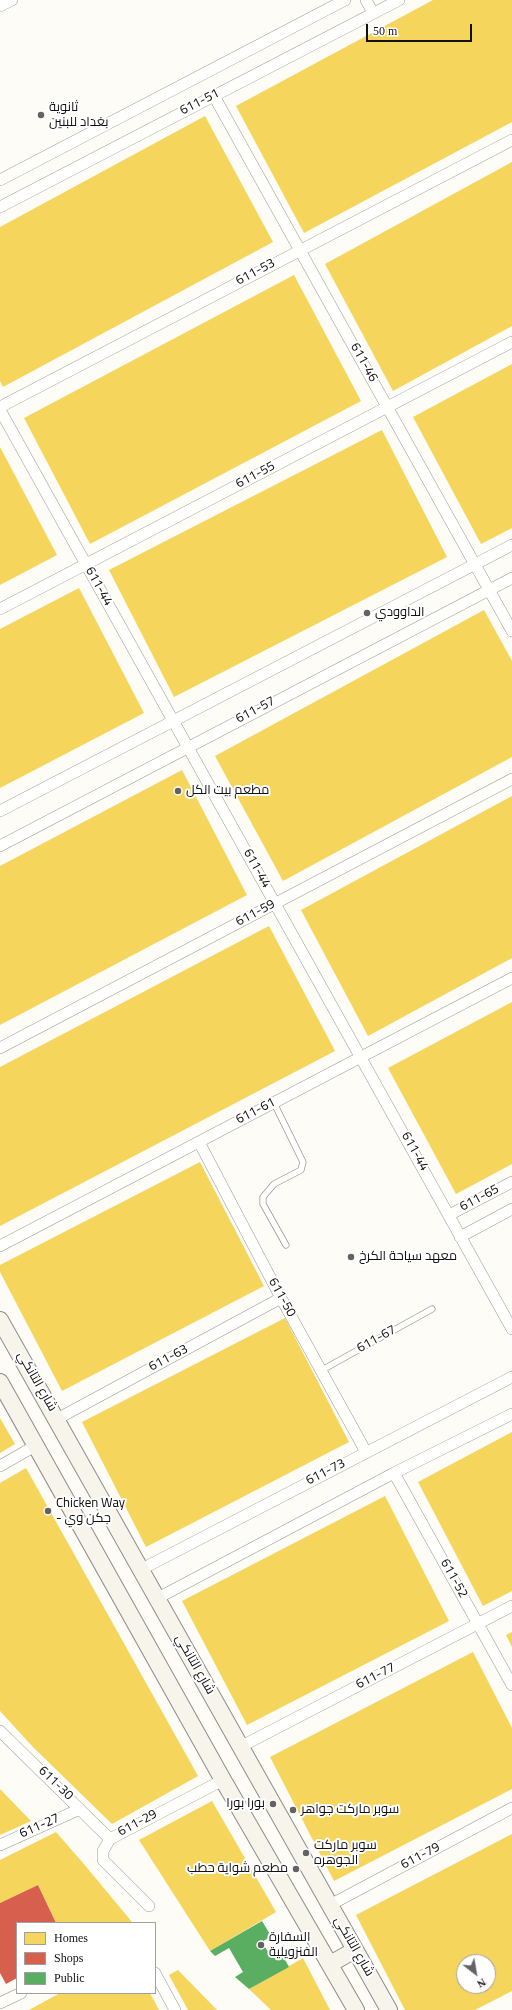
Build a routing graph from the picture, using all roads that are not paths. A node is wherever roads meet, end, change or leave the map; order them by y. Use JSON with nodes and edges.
{"nodes":[{"id":1,"x":12,"y":0,"type":"edge"},
{"id":2,"x":345,"y":0,"type":"edge"},
{"id":3,"x":366,"y":0,"type":"edge"},
{"id":4,"x":399,"y":0,"type":"edge"},
{"id":5,"x":0,"y":6,"type":"edge"},
{"id":6,"x":373,"y":13,"type":"junction"},
{"id":7,"x":214,"y":96,"type":"junction"},
{"id":8,"x":512,"y":140,"type":"edge"},
{"id":9,"x":0,"y":180,"type":"edge"},
{"id":10,"x":0,"y":206,"type":"edge"},
{"id":11,"x":301,"y":250,"type":"junction"},
{"id":12,"x":512,"y":342,"type":"edge"},
{"id":13,"x":387,"y":408,"type":"junction"},
{"id":14,"x":0,"y":409,"type":"edge"},
{"id":15,"x":512,"y":545,"type":"edge"},
{"id":16,"x":474,"y":564,"type":"junction"},
{"id":17,"x":86,"y":565,"type":"junction"},
{"id":18,"x":512,"y":578,"type":"edge"},
{"id":19,"x":488,"y":590,"type":"junction"},
{"id":20,"x":0,"y":609,"type":"edge"},
{"id":21,"x":512,"y":631,"type":"edge"},
{"id":22,"x":173,"y":721,"type":"junction"},
{"id":23,"x":187,"y":747,"type":"junction"},
{"id":24,"x":512,"y":779,"type":"edge"},
{"id":25,"x":0,"y":811,"type":"edge"},
{"id":26,"x":0,"y":846,"type":"edge"},
{"id":27,"x":275,"y":904,"type":"junction"},
{"id":28,"x":512,"y":978,"type":"edge"},
{"id":29,"x":0,"y":1048,"type":"edge"},
{"id":30,"x":362,"y":1058,"type":"junction"},
{"id":31,"x":274,"y":1103,"type":"junction"},
{"id":32,"x":199,"y":1142,"type":"junction"},
{"id":33,"x":512,"y":1182,"type":"edge"},
{"id":34,"x":512,"y":1209,"type":"edge"},
{"id":35,"x":448,"y":1215,"type":"junction"},
{"id":36,"x":460,"y":1237,"type":"junction"},
{"id":37,"x":286,"y":1245,"type":"dead end"},
{"id":38,"x":0,"y":1246,"type":"edge"},
{"id":39,"x":281,"y":1298,"type":"junction"},
{"id":40,"x":432,"y":1309,"type":"dead end"},
{"id":41,"x":0,"y":1320,"type":"edge"},
{"id":42,"x":512,"y":1329,"type":"edge"},
{"id":43,"x":322,"y":1370,"type":"junction"},
{"id":44,"x":512,"y":1377,"type":"edge"},
{"id":45,"x":0,"y":1382,"type":"edge"},
{"id":46,"x":512,"y":1414,"type":"edge"},
{"id":47,"x":57,"y":1420,"type":"junction"},
{"id":48,"x":35,"y":1446,"type":"junction"},
{"id":49,"x":366,"y":1452,"type":"junction"},
{"id":50,"x":0,"y":1466,"type":"edge"},
{"id":51,"x":394,"y":1473,"type":"junction"},
{"id":52,"x":140,"y":1570,"type":"junction"},
{"id":53,"x":156,"y":1599,"type":"junction"},
{"id":54,"x":512,"y":1606,"type":"edge"},
{"id":55,"x":478,"y":1624,"type":"junction"},
{"id":56,"x":512,"y":1685,"type":"edge"},
{"id":57,"x":0,"y":1731,"type":"edge"},
{"id":58,"x":240,"y":1747,"type":"junction"},
{"id":59,"x":223,"y":1780,"type":"junction"},
{"id":60,"x":512,"y":1808,"type":"edge"},
{"id":61,"x":80,"y":1809,"type":"junction"},
{"id":62,"x":110,"y":1839,"type":"junction"},
{"id":63,"x":0,"y":1845,"type":"edge"},
{"id":64,"x":148,"y":1906,"type":"dead end"},
{"id":65,"x":330,"y":1906,"type":"junction"},
{"id":66,"x":355,"y":1950,"type":"junction"},
{"id":67,"x":330,"y":1964,"type":"junction"},
{"id":68,"x":156,"y":1975,"type":"edge"},
{"id":69,"x":19,"y":1994,"type":"edge"},
{"id":70,"x":0,"y":2003,"type":"edge"},
{"id":71,"x":175,"y":2010,"type":"edge"},
{"id":72,"x":356,"y":2010,"type":"edge"},
{"id":73,"x":389,"y":2010,"type":"edge"}],
"edges":[{"from":1,"to":5,"type":"street"},
{"from":2,"to":9,"type":"street","name":"611-51"},
{"from":3,"to":6,"type":"street"},
{"from":4,"to":6,"type":"street","name":"611-51"},
{"from":6,"to":7,"type":"street","name":"611-51"},
{"from":7,"to":10,"type":"street","name":"611-51"},
{"from":7,"to":11,"type":"street","name":"611-46"},
{"from":8,"to":11,"type":"street","name":"611-53"},
{"from":11,"to":13,"type":"street","name":"611-46"},
{"from":11,"to":14,"type":"street","name":"611-53"},
{"from":12,"to":13,"type":"street","name":"611-55"},
{"from":13,"to":16,"type":"street","name":"611-46"},
{"from":13,"to":17,"type":"street","name":"611-55"},
{"from":14,"to":17,"type":"street","name":"611-44"},
{"from":15,"to":16,"type":"street"},
{"from":16,"to":19,"type":"street","name":"611-46"},
{"from":16,"to":22,"type":"street"},
{"from":17,"to":20,"type":"street","name":"611-55"},
{"from":17,"to":22,"type":"street","name":"611-44"},
{"from":18,"to":19,"type":"street","name":"611-57"},
{"from":19,"to":21,"type":"street","name":"611-46"},
{"from":19,"to":23,"type":"street","name":"611-57"},
{"from":22,"to":23,"type":"street","name":"611-44"},
{"from":22,"to":25,"type":"street"},
{"from":23,"to":26,"type":"street","name":"611-57"},
{"from":23,"to":27,"type":"street","name":"611-44"},
{"from":24,"to":27,"type":"street","name":"611-59"},
{"from":27,"to":29,"type":"street","name":"611-59"},
{"from":27,"to":30,"type":"street","name":"611-44"},
{"from":28,"to":30,"type":"street","name":"611-61"},
{"from":30,"to":31,"type":"street","name":"611-61"},
{"from":30,"to":35,"type":"street","name":"611-44"},
{"from":31,"to":32,"type":"street","name":"611-61"},
{"from":31,"to":37,"type":"lane"},
{"from":32,"to":38,"type":"street","name":"611-61"},
{"from":32,"to":39,"type":"street","name":"611-50"},
{"from":33,"to":35,"type":"street","name":"611-65"},
{"from":34,"to":36,"type":"street","name":"611-65"},
{"from":35,"to":36,"type":"street","name":"611-44"},
{"from":36,"to":42,"type":"street","name":"611-44"},
{"from":39,"to":43,"type":"street","name":"611-50"},
{"from":39,"to":47,"type":"street","name":"611-63"},
{"from":40,"to":43,"type":"lane","name":"611-67"},
{"from":41,"to":47,"type":"street","name":"شارع التانكي"},
{"from":43,"to":49,"type":"street","name":"611-50"},
{"from":44,"to":49,"type":"street","name":"611-73"},
{"from":45,"to":48,"type":"street"},
{"from":46,"to":51,"type":"street"},
{"from":47,"to":52,"type":"street","name":"شارع التانكي"},
{"from":48,"to":50,"type":"street"},
{"from":48,"to":59,"type":"street"},
{"from":49,"to":52,"type":"street","name":"611-73"},
{"from":51,"to":53,"type":"street"},
{"from":51,"to":55,"type":"street","name":"611-52"},
{"from":52,"to":53,"type":"street","name":"شارع التانكي"},
{"from":53,"to":58,"type":"street","name":"شارع التانكي"},
{"from":54,"to":55,"type":"street","name":"611-77"},
{"from":55,"to":56,"type":"street","name":"611-52"},
{"from":55,"to":58,"type":"street","name":"611-77"},
{"from":57,"to":61,"type":"street","name":"611-30"},
{"from":58,"to":65,"type":"street","name":"شارع التانكي"},
{"from":59,"to":62,"type":"street","name":"611-29"},
{"from":59,"to":67,"type":"street"},
{"from":60,"to":65,"type":"street","name":"611-79"},
{"from":61,"to":62,"type":"street","name":"611-30"},
{"from":61,"to":63,"type":"street","name":"611-27"},
{"from":62,"to":64,"type":"street","name":"611-29"},
{"from":65,"to":66,"type":"street","name":"شارع التانكي"},
{"from":66,"to":67,"type":"street"},
{"from":66,"to":73,"type":"street","name":"شارع التانكي"},
{"from":67,"to":72,"type":"street"},
{"from":68,"to":71,"type":"street"},
{"from":69,"to":70,"type":"street"}]}
